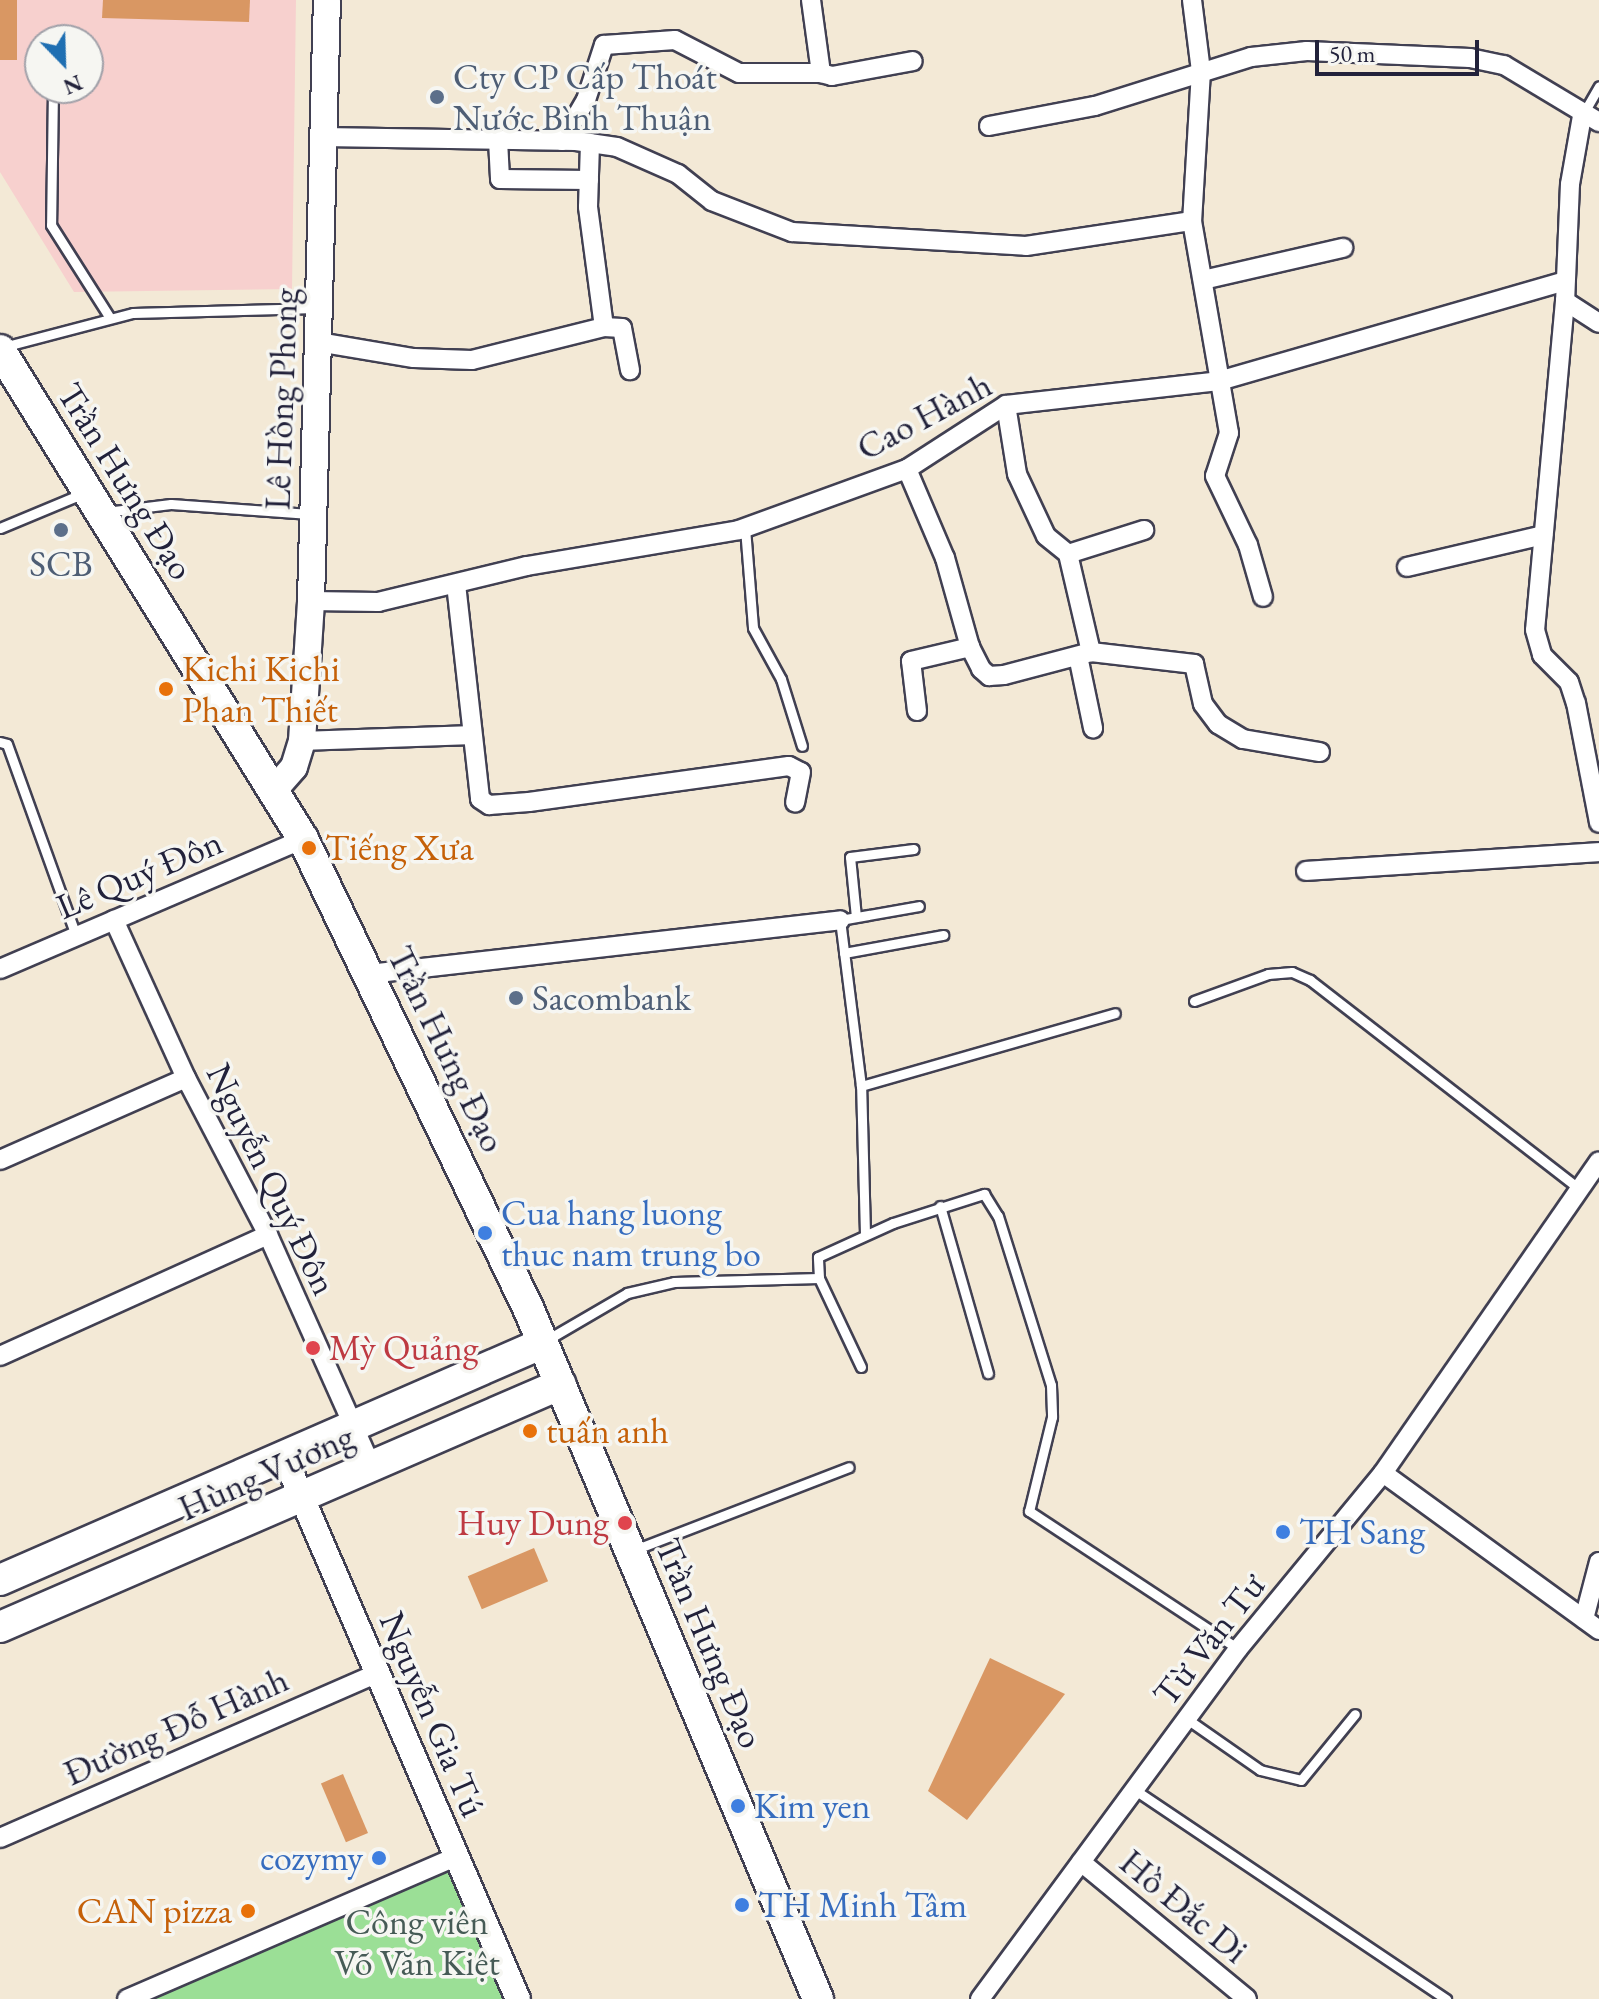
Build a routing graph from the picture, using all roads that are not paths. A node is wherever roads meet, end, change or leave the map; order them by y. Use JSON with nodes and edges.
{"nodes":[{"id":1,"x":327,"y":0,"type":"edge"},
{"id":2,"x":811,"y":0,"type":"edge"},
{"id":3,"x":1192,"y":0,"type":"edge"},
{"id":4,"x":913,"y":61,"type":"dead end"},
{"id":5,"x":1201,"y":71,"type":"junction"},
{"id":6,"x":821,"y":73,"type":"junction"},
{"id":7,"x":1599,"y":86,"type":"edge"},
{"id":8,"x":53,"y":104,"type":"edge"},
{"id":9,"x":1590,"y":119,"type":"edge"},
{"id":10,"x":989,"y":126,"type":"dead end"},
{"id":11,"x":323,"y":137,"type":"junction"},
{"id":12,"x":498,"y":140,"type":"junction"},
{"id":13,"x":562,"y":141,"type":"junction"},
{"id":14,"x":590,"y":143,"type":"junction"},
{"id":15,"x":589,"y":180,"type":"junction"},
{"id":16,"x":1192,"y":221,"type":"junction"},
{"id":17,"x":1343,"y":248,"type":"dead end"},
{"id":18,"x":1203,"y":280,"type":"junction"},
{"id":19,"x":1565,"y":281,"type":"junction"},
{"id":20,"x":1565,"y":301,"type":"junction"},
{"id":21,"x":320,"y":308,"type":"junction"},
{"id":22,"x":110,"y":318,"type":"junction"},
{"id":23,"x":1599,"y":323,"type":"edge"},
{"id":24,"x":604,"y":327,"type":"junction"},
{"id":25,"x":318,"y":342,"type":"junction"},
{"id":26,"x":0,"y":349,"type":"edge"},
{"id":27,"x":630,"y":370,"type":"dead end"},
{"id":28,"x":1219,"y":381,"type":"junction"},
{"id":29,"x":1006,"y":405,"type":"junction"},
{"id":30,"x":907,"y":469,"type":"junction"},
{"id":31,"x":94,"y":502,"type":"junction"},
{"id":32,"x":314,"y":515,"type":"junction"},
{"id":33,"x":0,"y":528,"type":"edge"},
{"id":34,"x":745,"y":528,"type":"junction"},
{"id":35,"x":1144,"y":530,"type":"dead end"},
{"id":36,"x":1543,"y":535,"type":"junction"},
{"id":37,"x":1068,"y":554,"type":"junction"},
{"id":38,"x":1407,"y":567,"type":"dead end"},
{"id":39,"x":456,"y":584,"type":"junction"},
{"id":40,"x":1263,"y":597,"type":"dead end"},
{"id":41,"x":311,"y":601,"type":"junction"},
{"id":42,"x":970,"y":647,"type":"junction"},
{"id":43,"x":1085,"y":654,"type":"junction"},
{"id":44,"x":917,"y":711,"type":"dead end"},
{"id":45,"x":1093,"y":728,"type":"dead end"},
{"id":46,"x":472,"y":735,"type":"junction"},
{"id":47,"x":302,"y":741,"type":"junction"},
{"id":48,"x":0,"y":742,"type":"edge"},
{"id":49,"x":802,"y":746,"type":"dead end"},
{"id":50,"x":1320,"y":752,"type":"dead end"},
{"id":51,"x":274,"y":790,"type":"junction"},
{"id":52,"x":795,"y":802,"type":"dead end"},
{"id":53,"x":1599,"y":823,"type":"edge"},
{"id":54,"x":303,"y":839,"type":"junction"},
{"id":55,"x":914,"y":849,"type":"dead end"},
{"id":56,"x":1599,"y":852,"type":"edge"},
{"id":57,"x":1306,"y":871,"type":"dead end"},
{"id":58,"x":919,"y":906,"type":"dead end"},
{"id":59,"x":848,"y":918,"type":"junction"},
{"id":60,"x":114,"y":920,"type":"junction"},
{"id":61,"x":943,"y":935,"type":"dead end"},
{"id":62,"x":76,"y":936,"type":"junction"},
{"id":63,"x":844,"y":953,"type":"junction"},
{"id":64,"x":0,"y":969,"type":"edge"},
{"id":65,"x":369,"y":974,"type":"junction"},
{"id":66,"x":1194,"y":1001,"type":"dead end"},
{"id":67,"x":1115,"y":1013,"type":"dead end"},
{"id":68,"x":186,"y":1078,"type":"junction"},
{"id":69,"x":861,"y":1086,"type":"junction"},
{"id":70,"x":0,"y":1160,"type":"edge"},
{"id":71,"x":1599,"y":1161,"type":"edge"},
{"id":72,"x":1579,"y":1189,"type":"junction"},
{"id":73,"x":940,"y":1206,"type":"junction"},
{"id":74,"x":865,"y":1234,"type":"junction"},
{"id":75,"x":268,"y":1235,"type":"junction"},
{"id":76,"x":819,"y":1278,"type":"junction"},
{"id":77,"x":543,"y":1343,"type":"junction"},
{"id":78,"x":0,"y":1356,"type":"edge"},
{"id":79,"x":861,"y":1367,"type":"dead end"},
{"id":80,"x":988,"y":1373,"type":"dead end"},
{"id":81,"x":561,"y":1384,"type":"junction"},
{"id":82,"x":351,"y":1426,"type":"junction"},
{"id":83,"x":284,"y":1456,"type":"junction"},
{"id":84,"x":372,"y":1467,"type":"junction"},
{"id":85,"x":849,"y":1467,"type":"dead end"},
{"id":86,"x":1383,"y":1473,"type":"junction"},
{"id":87,"x":303,"y":1500,"type":"junction"},
{"id":88,"x":630,"y":1552,"type":"junction"},
{"id":89,"x":1599,"y":1562,"type":"edge"},
{"id":90,"x":0,"y":1580,"type":"edge"},
{"id":91,"x":1592,"y":1624,"type":"edge"},
{"id":92,"x":0,"y":1627,"type":"edge"},
{"id":93,"x":1238,"y":1649,"type":"junction"},
{"id":94,"x":377,"y":1673,"type":"junction"},
{"id":95,"x":1355,"y":1714,"type":"dead end"},
{"id":96,"x":1187,"y":1719,"type":"junction"},
{"id":97,"x":1135,"y":1790,"type":"junction"},
{"id":98,"x":0,"y":1838,"type":"edge"},
{"id":99,"x":455,"y":1857,"type":"junction"},
{"id":100,"x":1081,"y":1862,"type":"junction"},
{"id":101,"x":127,"y":1999,"type":"edge"},
{"id":102,"x":518,"y":1999,"type":"edge"},
{"id":103,"x":818,"y":1999,"type":"edge"},
{"id":104,"x":980,"y":1999,"type":"edge"},
{"id":105,"x":1247,"y":1999,"type":"edge"},
{"id":106,"x":1446,"y":1999,"type":"edge"}],
"edges":[{"from":1,"to":11,"type":"main road","name":"Lê Hồng Phong"},
{"from":2,"to":6,"type":"street"},
{"from":3,"to":5,"type":"street"},
{"from":4,"to":6,"type":"street"},
{"from":5,"to":9,"type":"street"},
{"from":5,"to":10,"type":"street"},
{"from":5,"to":16,"type":"street"},
{"from":6,"to":13,"type":"street"},
{"from":7,"to":9,"type":"lane"},
{"from":8,"to":22,"type":"lane"},
{"from":9,"to":19,"type":"street"},
{"from":11,"to":12,"type":"street"},
{"from":11,"to":21,"type":"main road","name":"Lê Hồng Phong"},
{"from":12,"to":13,"type":"street"},
{"from":12,"to":15,"type":"street"},
{"from":13,"to":14,"type":"street"},
{"from":14,"to":15,"type":"street"},
{"from":14,"to":16,"type":"street"},
{"from":15,"to":24,"type":"street"},
{"from":16,"to":18,"type":"street"},
{"from":17,"to":18,"type":"street"},
{"from":18,"to":28,"type":"street"},
{"from":19,"to":20,"type":"street"},
{"from":19,"to":28,"type":"street","name":"Cao Hành"},
{"from":20,"to":23,"type":"street"},
{"from":20,"to":36,"type":"street"},
{"from":21,"to":22,"type":"lane"},
{"from":21,"to":25,"type":"main road","name":"Lê Hồng Phong"},
{"from":22,"to":26,"type":"lane"},
{"from":24,"to":25,"type":"street"},
{"from":24,"to":27,"type":"street"},
{"from":25,"to":32,"type":"main road","name":"Lê Hồng Phong"},
{"from":26,"to":31,"type":"main road","name":"Trần Hưng Đạo"},
{"from":28,"to":29,"type":"street","name":"Cao Hành"},
{"from":28,"to":40,"type":"street"},
{"from":29,"to":30,"type":"street","name":"Cao Hành"},
{"from":29,"to":37,"type":"street"},
{"from":30,"to":34,"type":"street","name":"Cao Hành"},
{"from":30,"to":42,"type":"street"},
{"from":31,"to":32,"type":"lane"},
{"from":31,"to":33,"type":"lane"},
{"from":31,"to":51,"type":"main road","name":"Trần Hưng Đạo"},
{"from":32,"to":41,"type":"main road","name":"Lê Hồng Phong"},
{"from":34,"to":39,"type":"street","name":"Cao Hành"},
{"from":34,"to":49,"type":"lane"},
{"from":35,"to":37,"type":"street"},
{"from":36,"to":38,"type":"street"},
{"from":36,"to":53,"type":"street"},
{"from":37,"to":43,"type":"street"},
{"from":39,"to":41,"type":"street","name":"Cao Hành"},
{"from":39,"to":46,"type":"street"},
{"from":41,"to":47,"type":"main road","name":"Lê Hồng Phong"},
{"from":42,"to":43,"type":"street"},
{"from":42,"to":44,"type":"street"},
{"from":43,"to":45,"type":"street"},
{"from":43,"to":50,"type":"street"},
{"from":46,"to":47,"type":"street"},
{"from":46,"to":52,"type":"street"},
{"from":47,"to":51,"type":"main road","name":"Lê Hồng Phong"},
{"from":48,"to":62,"type":"lane"},
{"from":51,"to":54,"type":"main road","name":"Trần Hưng Đạo"},
{"from":54,"to":60,"type":"street","name":"Lê Quý Đôn"},
{"from":54,"to":65,"type":"main road","name":"Trần Hưng Đạo"},
{"from":55,"to":59,"type":"lane"},
{"from":56,"to":57,"type":"street"},
{"from":58,"to":59,"type":"lane"},
{"from":59,"to":63,"type":"lane"},
{"from":59,"to":65,"type":"street"},
{"from":60,"to":62,"type":"street","name":"Lê Quý Đôn"},
{"from":60,"to":68,"type":"street","name":"Nguyễn Quý Đôn"},
{"from":61,"to":63,"type":"lane"},
{"from":62,"to":64,"type":"street","name":"Lê Quý Đôn"},
{"from":63,"to":69,"type":"lane"},
{"from":65,"to":77,"type":"main road","name":"Trần Hưng Đạo"},
{"from":66,"to":72,"type":"lane"},
{"from":67,"to":69,"type":"lane"},
{"from":68,"to":70,"type":"street"},
{"from":68,"to":75,"type":"street","name":"Nguyễn Quý Đôn"},
{"from":69,"to":74,"type":"lane"},
{"from":71,"to":72,"type":"street","name":"Từ Văn Tư"},
{"from":72,"to":86,"type":"street","name":"Từ Văn Tư"},
{"from":73,"to":74,"type":"lane"},
{"from":73,"to":80,"type":"lane"},
{"from":73,"to":93,"type":"lane"},
{"from":74,"to":76,"type":"lane"},
{"from":75,"to":78,"type":"street"},
{"from":75,"to":82,"type":"street","name":"Nguyễn Quý Đôn"},
{"from":76,"to":77,"type":"lane"},
{"from":76,"to":79,"type":"lane"},
{"from":77,"to":81,"type":"main road","name":"Trần Hưng Đạo"},
{"from":77,"to":82,"type":"main road","name":"Hùng Vương"},
{"from":81,"to":84,"type":"main road","name":"Hùng Vương"},
{"from":81,"to":88,"type":"main road","name":"Trần Hưng Đạo"},
{"from":82,"to":83,"type":"main road","name":"Hùng Vương"},
{"from":82,"to":84,"type":"street","name":"Nguyễn Quý Đôn"},
{"from":83,"to":87,"type":"street","name":"Nguyễn Gia Tú"},
{"from":83,"to":90,"type":"main road","name":"Hùng Vương"},
{"from":84,"to":87,"type":"main road","name":"Hùng Vương"},
{"from":85,"to":88,"type":"lane"},
{"from":86,"to":91,"type":"street"},
{"from":86,"to":93,"type":"street","name":"Từ Văn Tư"},
{"from":87,"to":92,"type":"main road","name":"Hùng Vương"},
{"from":87,"to":94,"type":"street","name":"Nguyễn Gia Tú"},
{"from":88,"to":103,"type":"main road","name":"Trần Hưng Đạo"},
{"from":89,"to":91,"type":"street"},
{"from":93,"to":96,"type":"street","name":"Từ Văn Tư"},
{"from":94,"to":98,"type":"street","name":"Đường Đỗ Hành"},
{"from":94,"to":99,"type":"street","name":"Nguyễn Gia Tú"},
{"from":95,"to":96,"type":"lane"},
{"from":96,"to":97,"type":"street","name":"Từ Văn Tư"},
{"from":97,"to":100,"type":"street","name":"Từ Văn Tư"},
{"from":97,"to":106,"type":"lane"},
{"from":99,"to":101,"type":"street"},
{"from":99,"to":102,"type":"street","name":"Nguyễn Gia Tú"},
{"from":100,"to":104,"type":"street","name":"Từ Văn Tư"},
{"from":100,"to":105,"type":"street","name":"Hồ Đắc Di"}]}
